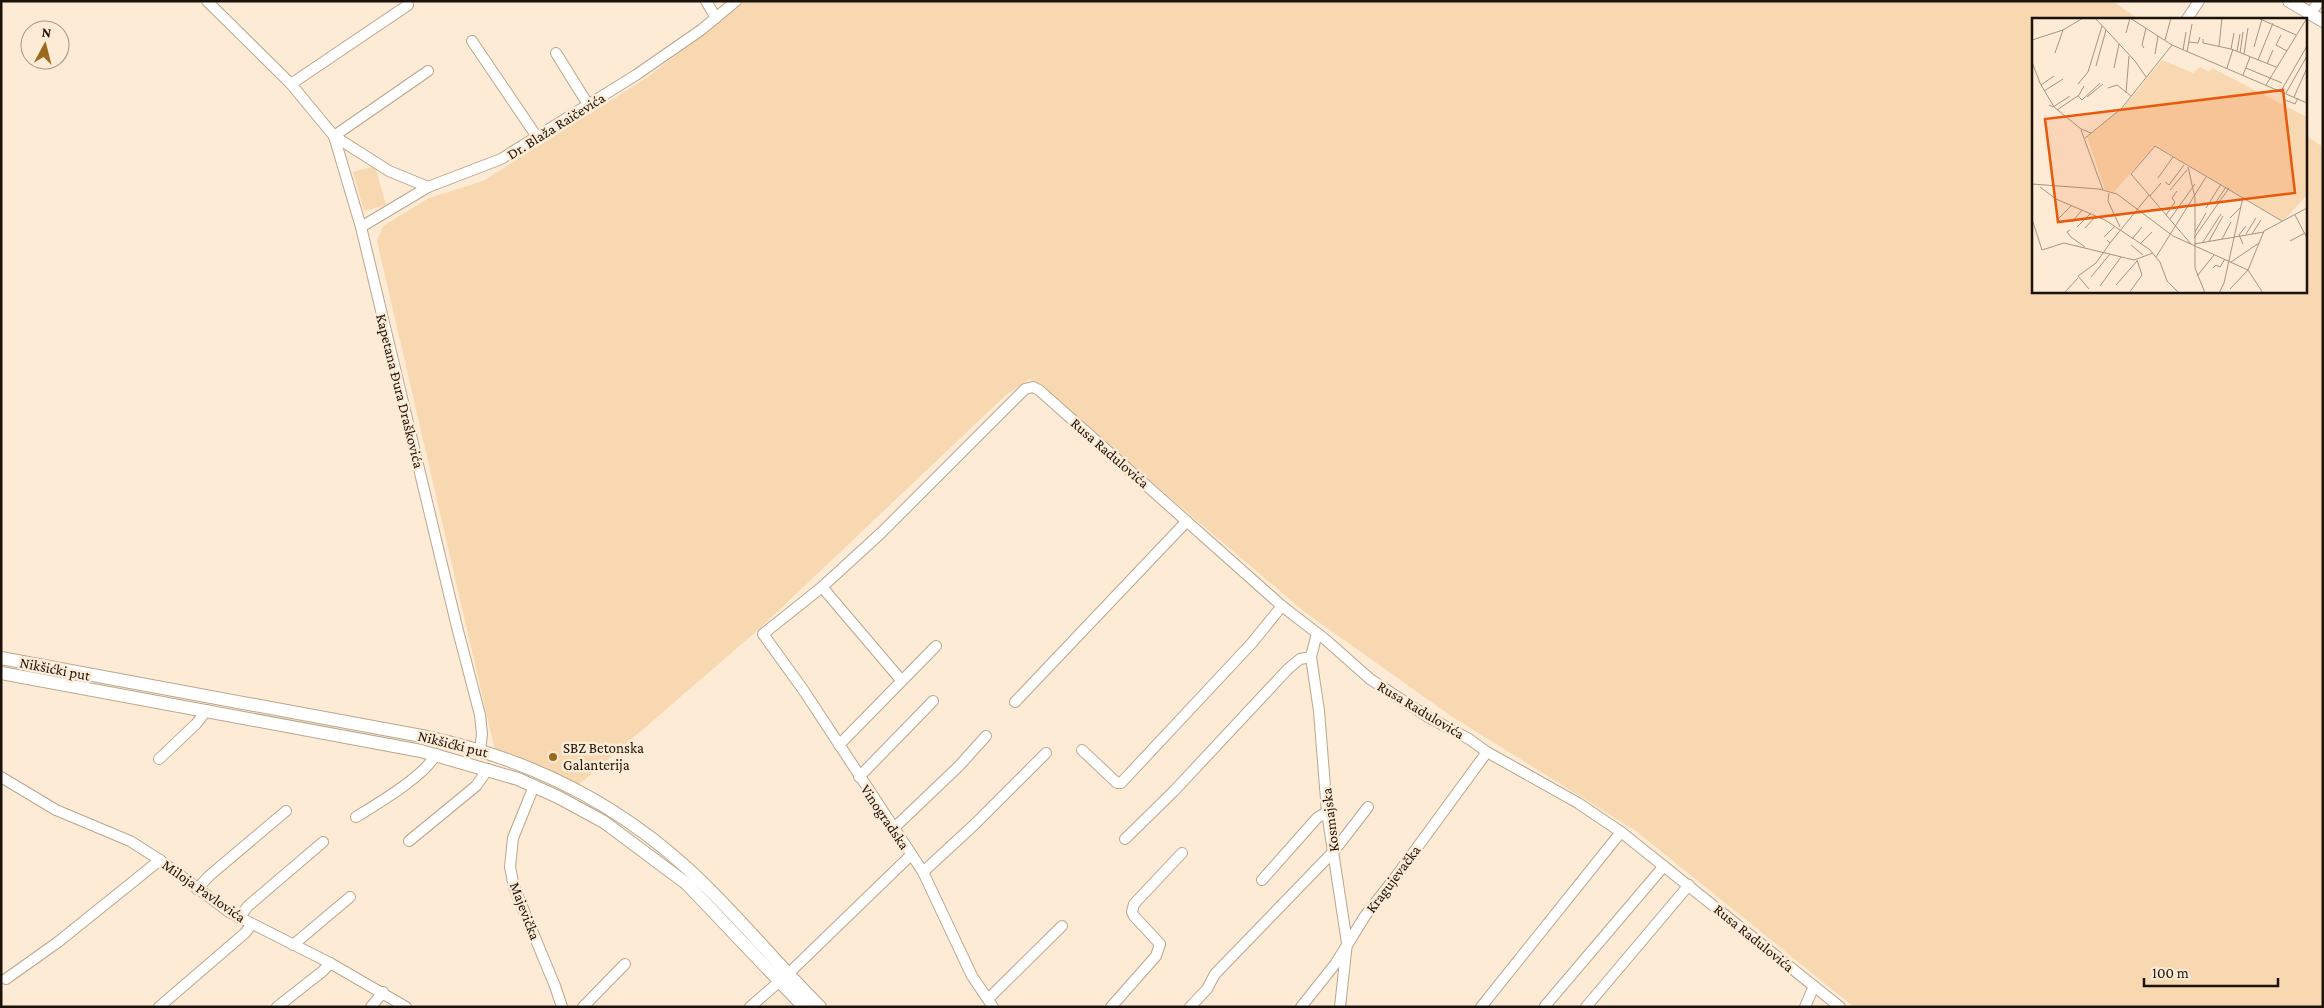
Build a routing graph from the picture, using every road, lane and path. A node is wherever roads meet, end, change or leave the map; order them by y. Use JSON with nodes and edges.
{"nodes":[{"id":1,"x":207,"y":1,"type":"edge"},
{"id":2,"x":706,"y":1,"type":"edge"},
{"id":3,"x":736,"y":1,"type":"edge"},
{"id":4,"x":2199,"y":1,"type":"edge"},
{"id":5,"x":2289,"y":1,"type":"edge"},
{"id":6,"x":2320,"y":1,"type":"edge"},
{"id":7,"x":408,"y":5,"type":"dead end"},
{"id":8,"x":2310,"y":14,"type":"junction"},
{"id":9,"x":716,"y":18,"type":"junction"},
{"id":10,"x":2188,"y":18,"type":"edge"},
{"id":11,"x":2323,"y":21,"type":"edge"},
{"id":12,"x":472,"y":42,"type":"dead end"},
{"id":13,"x":556,"y":52,"type":"dead end"},
{"id":14,"x":428,"y":71,"type":"dead end"},
{"id":15,"x":291,"y":84,"type":"junction"},
{"id":16,"x":589,"y":106,"type":"junction"},
{"id":17,"x":334,"y":136,"type":"junction"},
{"id":18,"x":537,"y":137,"type":"junction"},
{"id":19,"x":428,"y":187,"type":"junction"},
{"id":20,"x":361,"y":227,"type":"junction"},
{"id":21,"x":1188,"y":521,"type":"junction"},
{"id":22,"x":822,"y":587,"type":"junction"},
{"id":23,"x":1282,"y":606,"type":"junction"},
{"id":24,"x":1317,"y":633,"type":"junction"},
{"id":25,"x":936,"y":646,"type":"dead end"},
{"id":26,"x":1311,"y":657,"type":"junction"},
{"id":27,"x":1,"y":658,"type":"edge"},
{"id":28,"x":1,"y":673,"type":"edge"},
{"id":29,"x":901,"y":680,"type":"junction"},
{"id":30,"x":124,"y":688,"type":"junction"},
{"id":31,"x":933,"y":701,"type":"dead end"},
{"id":32,"x":1016,"y":702,"type":"dead end"},
{"id":33,"x":207,"y":710,"type":"junction"},
{"id":34,"x":986,"y":736,"type":"dead end"},
{"id":35,"x":839,"y":745,"type":"junction"},
{"id":36,"x":480,"y":750,"type":"junction"},
{"id":37,"x":1082,"y":750,"type":"dead end"},
{"id":38,"x":1046,"y":752,"type":"dead end"},
{"id":39,"x":1487,"y":752,"type":"junction"},
{"id":40,"x":436,"y":754,"type":"junction"},
{"id":41,"x":159,"y":759,"type":"dead end"},
{"id":42,"x":488,"y":769,"type":"junction"},
{"id":43,"x":1,"y":777,"type":"edge"},
{"id":44,"x":859,"y":777,"type":"junction"},
{"id":45,"x":534,"y":786,"type":"junction"},
{"id":46,"x":1368,"y":807,"type":"dead end"},
{"id":47,"x":286,"y":811,"type":"dead end"},
{"id":48,"x":1327,"y":812,"type":"junction"},
{"id":49,"x":356,"y":817,"type":"dead end"},
{"id":50,"x":893,"y":829,"type":"junction"},
{"id":51,"x":1621,"y":832,"type":"junction"},
{"id":52,"x":1125,"y":839,"type":"dead end"},
{"id":53,"x":409,"y":841,"type":"dead end"},
{"id":54,"x":322,"y":842,"type":"dead end"},
{"id":55,"x":1334,"y":851,"type":"junction"},
{"id":56,"x":1182,"y":853,"type":"dead end"},
{"id":57,"x":911,"y":855,"type":"junction"},
{"id":58,"x":160,"y":860,"type":"junction"},
{"id":59,"x":1664,"y":866,"type":"junction"},
{"id":60,"x":923,"y":872,"type":"junction"},
{"id":61,"x":1262,"y":880,"type":"dead end"},
{"id":62,"x":1689,"y":886,"type":"junction"},
{"id":63,"x":197,"y":889,"type":"junction"},
{"id":64,"x":350,"y":897,"type":"dead end"},
{"id":65,"x":239,"y":918,"type":"junction"},
{"id":66,"x":252,"y":924,"type":"junction"},
{"id":67,"x":1062,"y":926,"type":"dead end"},
{"id":68,"x":1347,"y":943,"type":"junction"},
{"id":69,"x":293,"y":945,"type":"junction"},
{"id":70,"x":330,"y":963,"type":"junction"},
{"id":71,"x":625,"y":964,"type":"dead end"},
{"id":72,"x":784,"y":977,"type":"junction"},
{"id":73,"x":6,"y":979,"type":"dead end"},
{"id":74,"x":1814,"y":986,"type":"junction"},
{"id":75,"x":382,"y":992,"type":"junction"},
{"id":76,"x":991,"y":1003,"type":"edge"},
{"id":77,"x":1545,"y":1006,"type":"edge"},
{"id":78,"x":159,"y":1007,"type":"edge"},
{"id":79,"x":277,"y":1007,"type":"edge"},
{"id":80,"x":371,"y":1007,"type":"edge"},
{"id":81,"x":406,"y":1007,"type":"edge"},
{"id":82,"x":562,"y":1007,"type":"edge"},
{"id":83,"x":583,"y":1007,"type":"edge"},
{"id":84,"x":750,"y":1007,"type":"edge"},
{"id":85,"x":804,"y":1007,"type":"edge"},
{"id":86,"x":820,"y":1007,"type":"edge"},
{"id":87,"x":1111,"y":1007,"type":"edge"},
{"id":88,"x":1190,"y":1007,"type":"edge"},
{"id":89,"x":1301,"y":1007,"type":"edge"},
{"id":90,"x":1340,"y":1007,"type":"edge"},
{"id":91,"x":1481,"y":1007,"type":"edge"},
{"id":92,"x":1586,"y":1007,"type":"edge"},
{"id":93,"x":1805,"y":1007,"type":"edge"},
{"id":94,"x":1840,"y":1007,"type":"edge"}],
"edges":[{"from":1,"to":15,"type":"street"},
{"from":2,"to":9,"type":"street"},
{"from":3,"to":9,"type":"street","name":"Dr. Blaža Raičevića"},
{"from":4,"to":10,"type":"street"},
{"from":5,"to":8,"type":"main road"},
{"from":6,"to":8,"type":"street"},
{"from":7,"to":15,"type":"street"},
{"from":8,"to":11,"type":"main road"},
{"from":9,"to":16,"type":"street","name":"Dr. Blaža Raičevića"},
{"from":12,"to":18,"type":"street"},
{"from":13,"to":16,"type":"street"},
{"from":14,"to":17,"type":"street"},
{"from":15,"to":17,"type":"street"},
{"from":16,"to":18,"type":"street","name":"Dr. Blaža Raičevića"},
{"from":17,"to":19,"type":"street"},
{"from":17,"to":20,"type":"street","name":"Kapetana Đura Draškovića"},
{"from":18,"to":19,"type":"street","name":"Dr. Blaža Raičevića"},
{"from":19,"to":20,"type":"street","name":"Dr. Blaža Raičevića"},
{"from":20,"to":36,"type":"street","name":"Kapetana Đura Draškovića"},
{"from":21,"to":22,"type":"street","name":"Rusa Radulovića"},
{"from":21,"to":23,"type":"street","name":"Rusa Radulovića"},
{"from":21,"to":32,"type":"street"},
{"from":22,"to":29,"type":"street"},
{"from":22,"to":35,"type":"street","name":"Vinogradska"},
{"from":23,"to":24,"type":"street","name":"Rusa Radulovića"},
{"from":23,"to":37,"type":"street"},
{"from":24,"to":26,"type":"street","name":"Kosmajska"},
{"from":24,"to":39,"type":"street","name":"Rusa Radulovića"},
{"from":25,"to":29,"type":"street"},
{"from":26,"to":48,"type":"street","name":"Kosmajska"},
{"from":26,"to":52,"type":"street"},
{"from":27,"to":30,"type":"main road","name":"Nikšićki put"},
{"from":28,"to":30,"type":"main road"},
{"from":29,"to":35,"type":"street"},
{"from":30,"to":33,"type":"main road"},
{"from":30,"to":36,"type":"main road","name":"Nikšićki put"},
{"from":31,"to":44,"type":"street"},
{"from":33,"to":40,"type":"main road"},
{"from":33,"to":41,"type":"street"},
{"from":34,"to":50,"type":"street"},
{"from":35,"to":44,"type":"street","name":"Vinogradska"},
{"from":36,"to":72,"type":"main road","name":"Nikšićki put"},
{"from":38,"to":60,"type":"street"},
{"from":39,"to":51,"type":"street","name":"Rusa Radulovića"},
{"from":39,"to":68,"type":"street","name":"Kragujevačka"},
{"from":40,"to":42,"type":"main road"},
{"from":40,"to":49,"type":"street"},
{"from":42,"to":45,"type":"main road"},
{"from":42,"to":53,"type":"street"},
{"from":43,"to":58,"type":"street","name":"Miloja Pavlovića"},
{"from":44,"to":50,"type":"street","name":"Vinogradska"},
{"from":45,"to":72,"type":"main road"},
{"from":45,"to":82,"type":"street","name":"Majevička"},
{"from":46,"to":55,"type":"street"},
{"from":47,"to":63,"type":"street"},
{"from":48,"to":55,"type":"street","name":"Kosmajska"},
{"from":48,"to":61,"type":"street"},
{"from":50,"to":57,"type":"street","name":"Vinogradska"},
{"from":51,"to":59,"type":"street","name":"Rusa Radulovića"},
{"from":51,"to":91,"type":"street"},
{"from":54,"to":65,"type":"street"},
{"from":55,"to":68,"type":"street","name":"Kosmajska"},
{"from":55,"to":88,"type":"street"},
{"from":56,"to":87,"type":"street"},
{"from":57,"to":60,"type":"street","name":"Vinogradska"},
{"from":57,"to":72,"type":"street"},
{"from":58,"to":63,"type":"street","name":"Miloja Pavlovića"},
{"from":58,"to":73,"type":"street"},
{"from":59,"to":62,"type":"street","name":"Rusa Radulovića"},
{"from":59,"to":77,"type":"street"},
{"from":60,"to":76,"type":"street","name":"Vinogradska"},
{"from":62,"to":74,"type":"street","name":"Rusa Radulovića"},
{"from":62,"to":92,"type":"street"},
{"from":63,"to":65,"type":"street","name":"Miloja Pavlovića"},
{"from":64,"to":69,"type":"street"},
{"from":65,"to":66,"type":"street","name":"Miloja Pavlovića"},
{"from":66,"to":69,"type":"street","name":"Miloja Pavlovića"},
{"from":66,"to":78,"type":"street"},
{"from":67,"to":76,"type":"street"},
{"from":68,"to":89,"type":"street","name":"Kragujevačka"},
{"from":68,"to":90,"type":"street","name":"Kosmajska"},
{"from":69,"to":70,"type":"street","name":"Miloja Pavlovića"},
{"from":70,"to":75,"type":"street","name":"Miloja Pavlovića"},
{"from":70,"to":79,"type":"street"},
{"from":71,"to":83,"type":"street"},
{"from":72,"to":84,"type":"street"},
{"from":72,"to":85,"type":"main road"},
{"from":72,"to":86,"type":"main road","name":"Nikšićki put"},
{"from":74,"to":93,"type":"street"},
{"from":74,"to":94,"type":"street","name":"Rusa Radulovića"},
{"from":75,"to":80,"type":"street"},
{"from":75,"to":81,"type":"street","name":"Miloja Pavlovića"}]}
